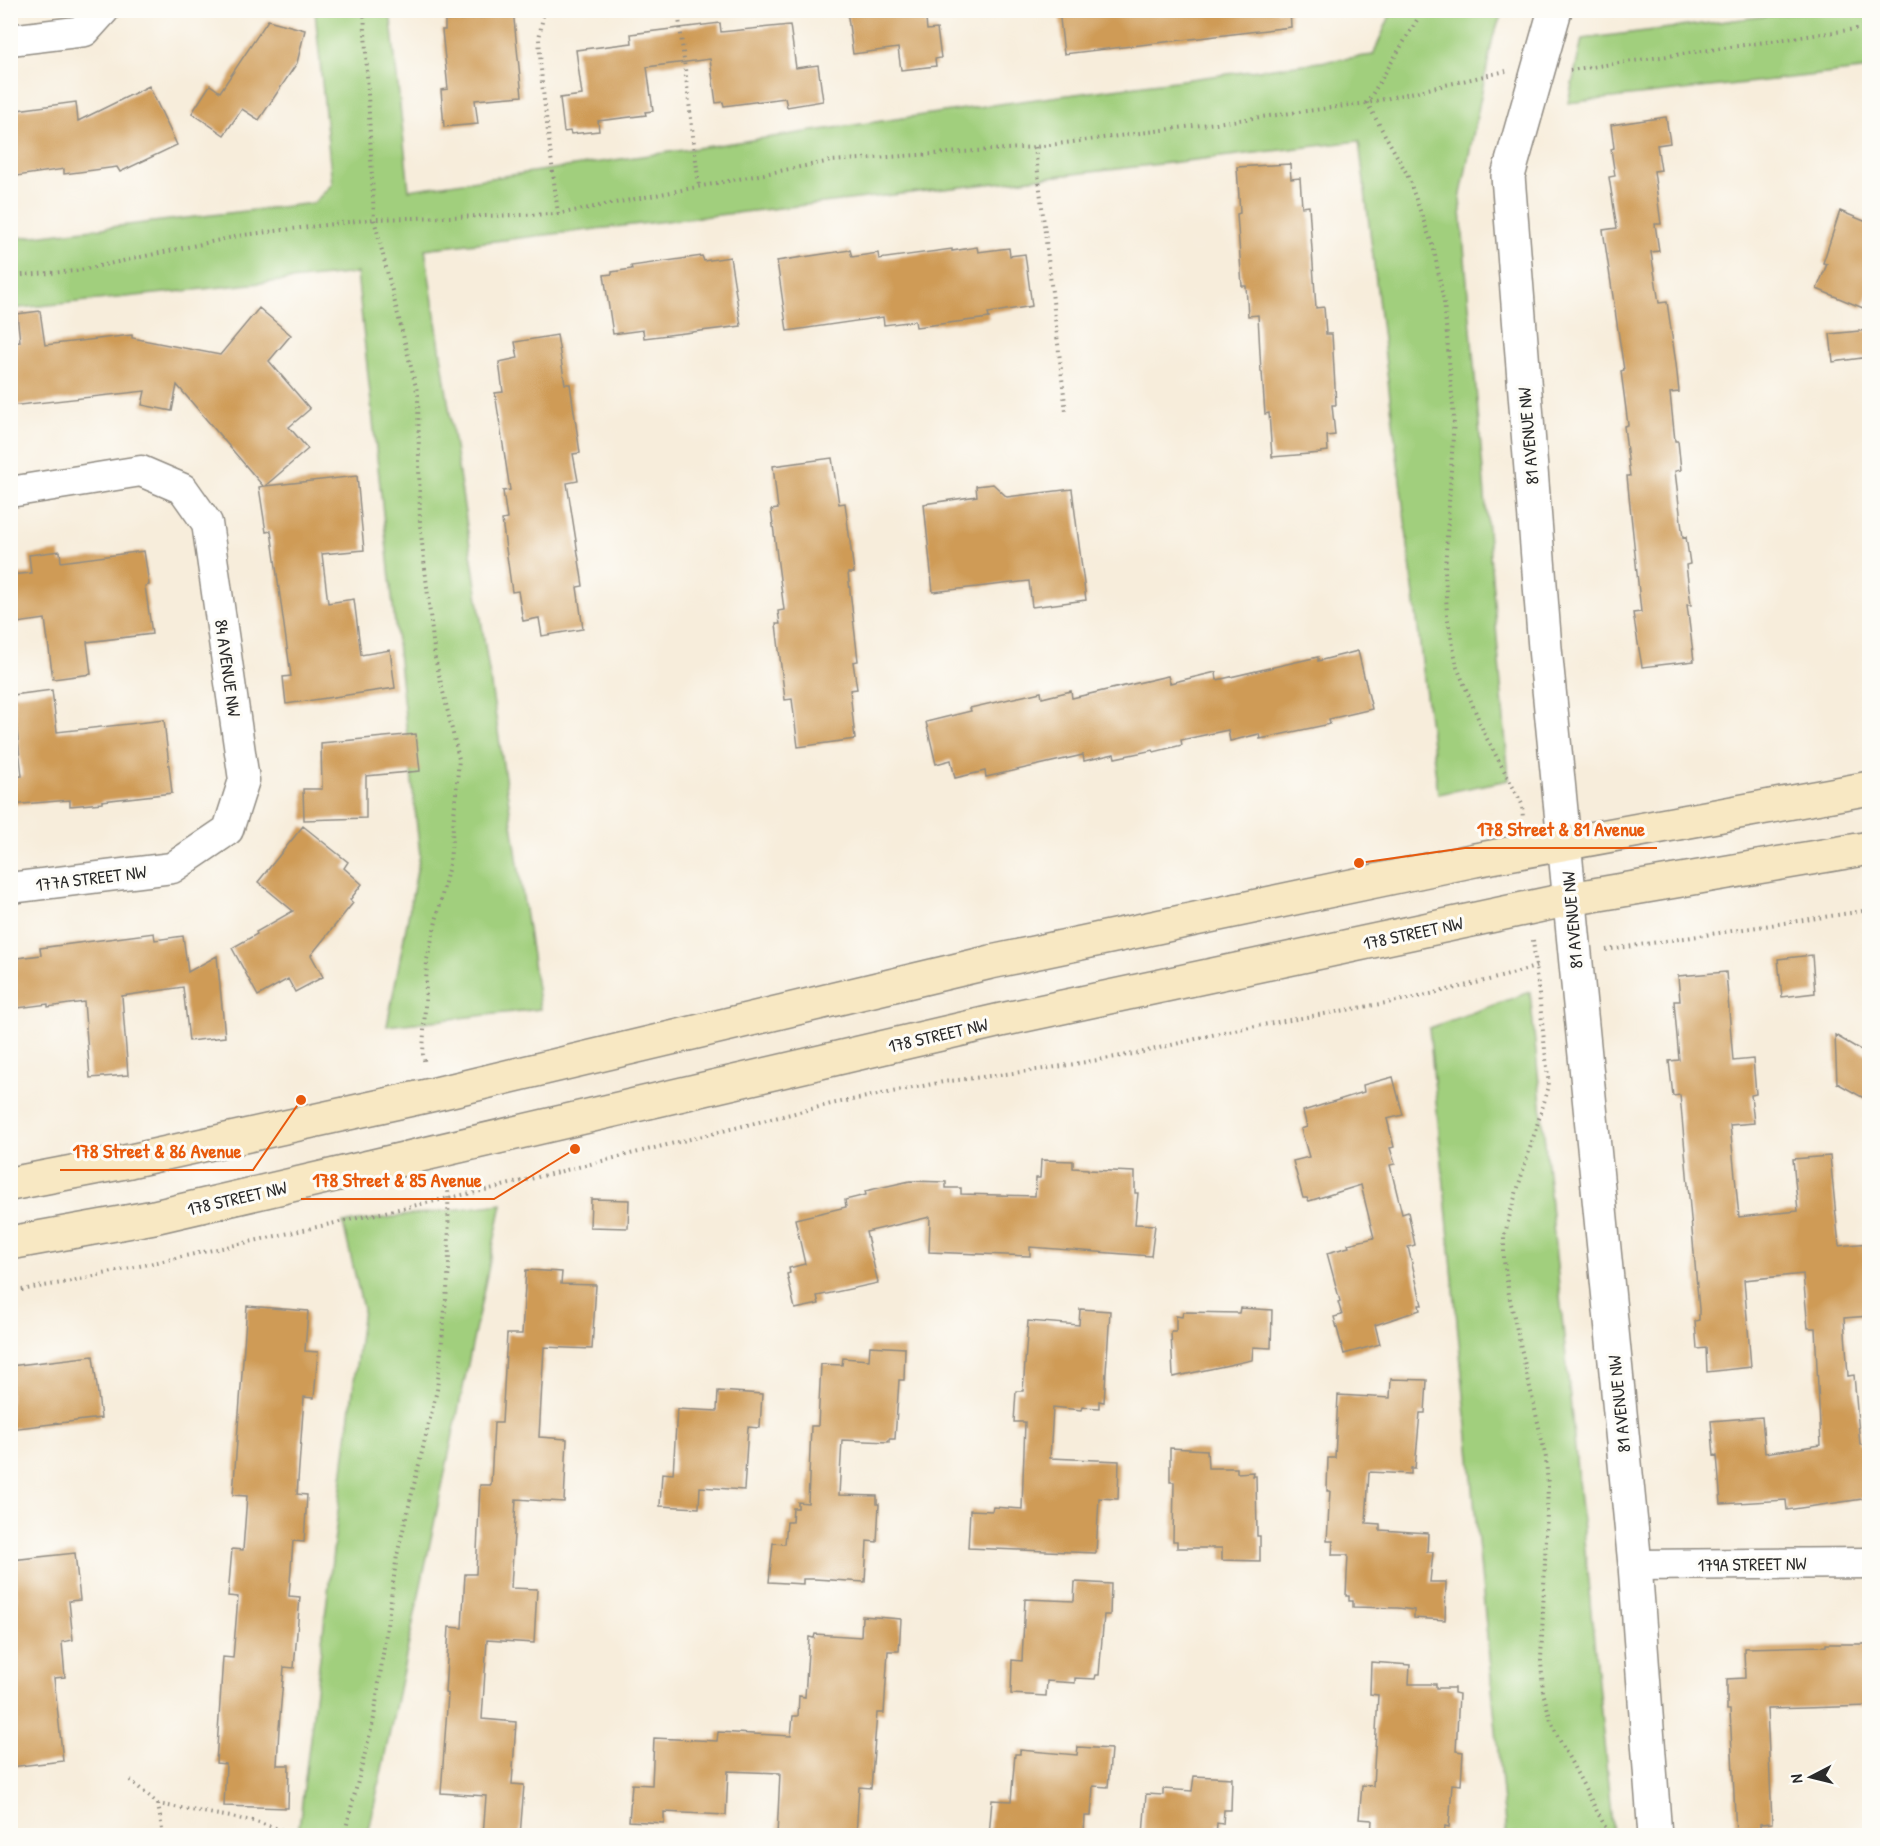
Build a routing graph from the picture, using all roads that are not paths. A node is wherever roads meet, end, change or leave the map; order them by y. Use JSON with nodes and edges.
{"nodes":[{"id":1,"x":1555,"y":10,"type":"edge"},
{"id":2,"x":95,"y":21,"type":"edge"},
{"id":3,"x":10,"y":40,"type":"edge"},
{"id":4,"x":10,"y":492,"type":"edge"},
{"id":5,"x":1869,"y":788,"type":"edge"},
{"id":6,"x":1565,"y":843,"type":"junction"},
{"id":7,"x":1869,"y":848,"type":"edge"},
{"id":8,"x":172,"y":868,"type":"joint"},
{"id":9,"x":10,"y":888,"type":"edge"},
{"id":10,"x":1570,"y":899,"type":"junction"},
{"id":11,"x":10,"y":1184,"type":"edge"},
{"id":12,"x":10,"y":1243,"type":"edge"},
{"id":13,"x":1869,"y":1563,"type":"edge"},
{"id":14,"x":1635,"y":1565,"type":"junction"},
{"id":15,"x":1655,"y":1836,"type":"edge"}],
"edges":[{"from":1,"to":6,"type":"street","name":"81 AVENUE NW"},
{"from":2,"to":3,"type":"street"},
{"from":4,"to":8,"type":"street","name":"84 AVENUE NW"},
{"from":5,"to":6,"type":"main road"},
{"from":6,"to":10,"type":"street","name":"81 AVENUE NW"},
{"from":6,"to":11,"type":"main road"},
{"from":7,"to":10,"type":"main road","name":"178 STREET NW"},
{"from":8,"to":9,"type":"street","name":"177A STREET NW"},
{"from":10,"to":12,"type":"main road","name":"178 STREET NW"},
{"from":10,"to":14,"type":"street","name":"81 AVENUE NW"},
{"from":13,"to":14,"type":"street","name":"179A STREET NW"},
{"from":14,"to":15,"type":"street","name":"81 AVENUE NW"}]}
